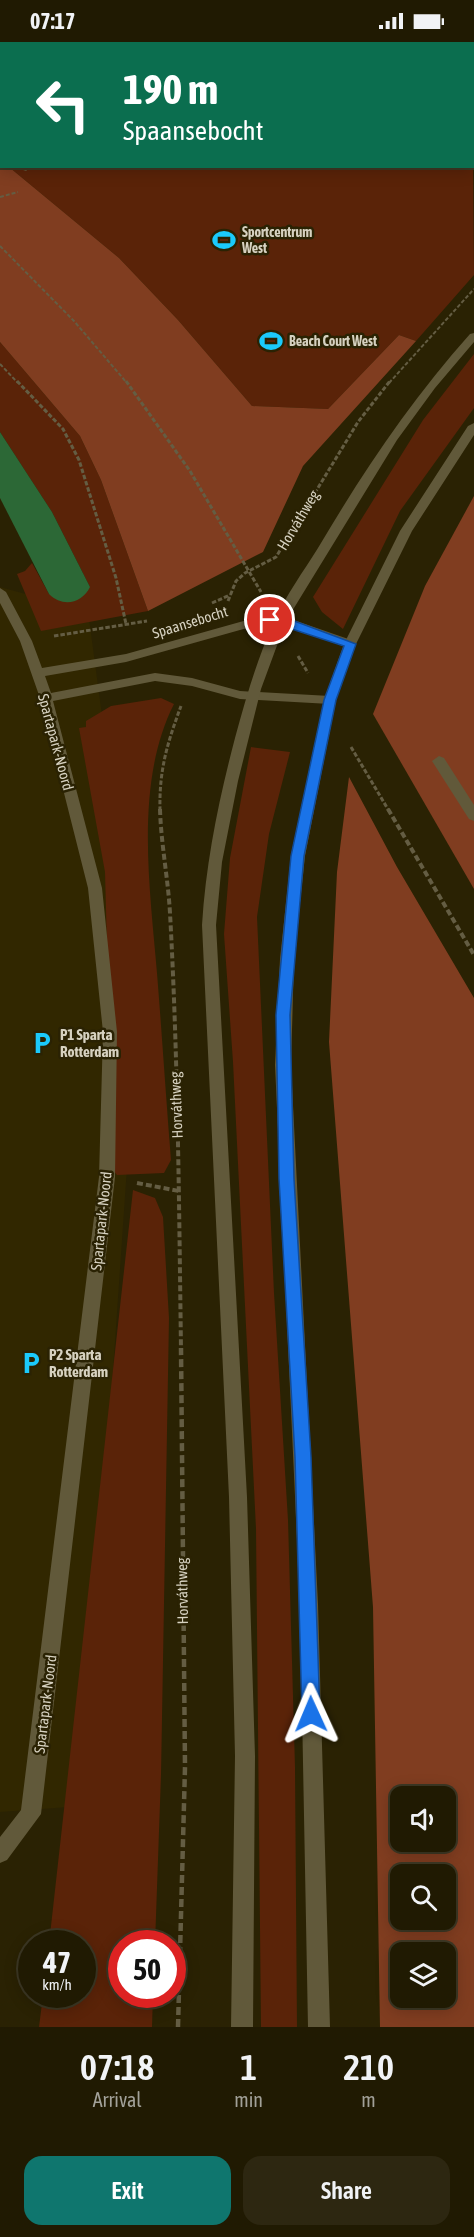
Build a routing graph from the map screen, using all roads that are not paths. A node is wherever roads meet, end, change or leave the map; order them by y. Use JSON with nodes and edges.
{"nodes":[{"id":1,"x":474,"y":336,"type":"edge"},
{"id":2,"x":474,"y":426,"type":"edge"},
{"id":3,"x":0,"y":592,"type":"edge"},
{"id":4,"x":281,"y":620,"type":"junction"},
{"id":5,"x":350,"y":644,"type":"junction"},
{"id":6,"x":37,"y":673,"type":"junction"},
{"id":7,"x":253,"y":697,"type":"junction"},
{"id":8,"x":46,"y":698,"type":"junction"},
{"id":9,"x":330,"y":700,"type":"junction"},
{"id":10,"x":439,"y":761,"type":"dead end"},
{"id":11,"x":474,"y":816,"type":"edge"},
{"id":12,"x":0,"y":1853,"type":"edge"},
{"id":13,"x":242,"y":2027,"type":"edge"},
{"id":14,"x":319,"y":2027,"type":"edge"}],
"edges":[{"from":1,"to":4,"type":"main road"},
{"from":2,"to":5,"type":"main road"},
{"from":3,"to":6,"type":"main road","name":"Spartapark-Noord"},
{"from":4,"to":5,"type":"main road","name":"Spaansebocht"},
{"from":4,"to":6,"type":"main road","name":"Spaansebocht"},
{"from":4,"to":7,"type":"main road"},
{"from":5,"to":9,"type":"main road"},
{"from":6,"to":8,"type":"main road","name":"Spartapark-Noord"},
{"from":7,"to":8,"type":"main road"},
{"from":7,"to":9,"type":"main road"},
{"from":7,"to":13,"type":"main road"},
{"from":8,"to":12,"type":"main road","name":"Spartapark-Noord"},
{"from":9,"to":14,"type":"main road"},
{"from":10,"to":11,"type":"main road"}]}
